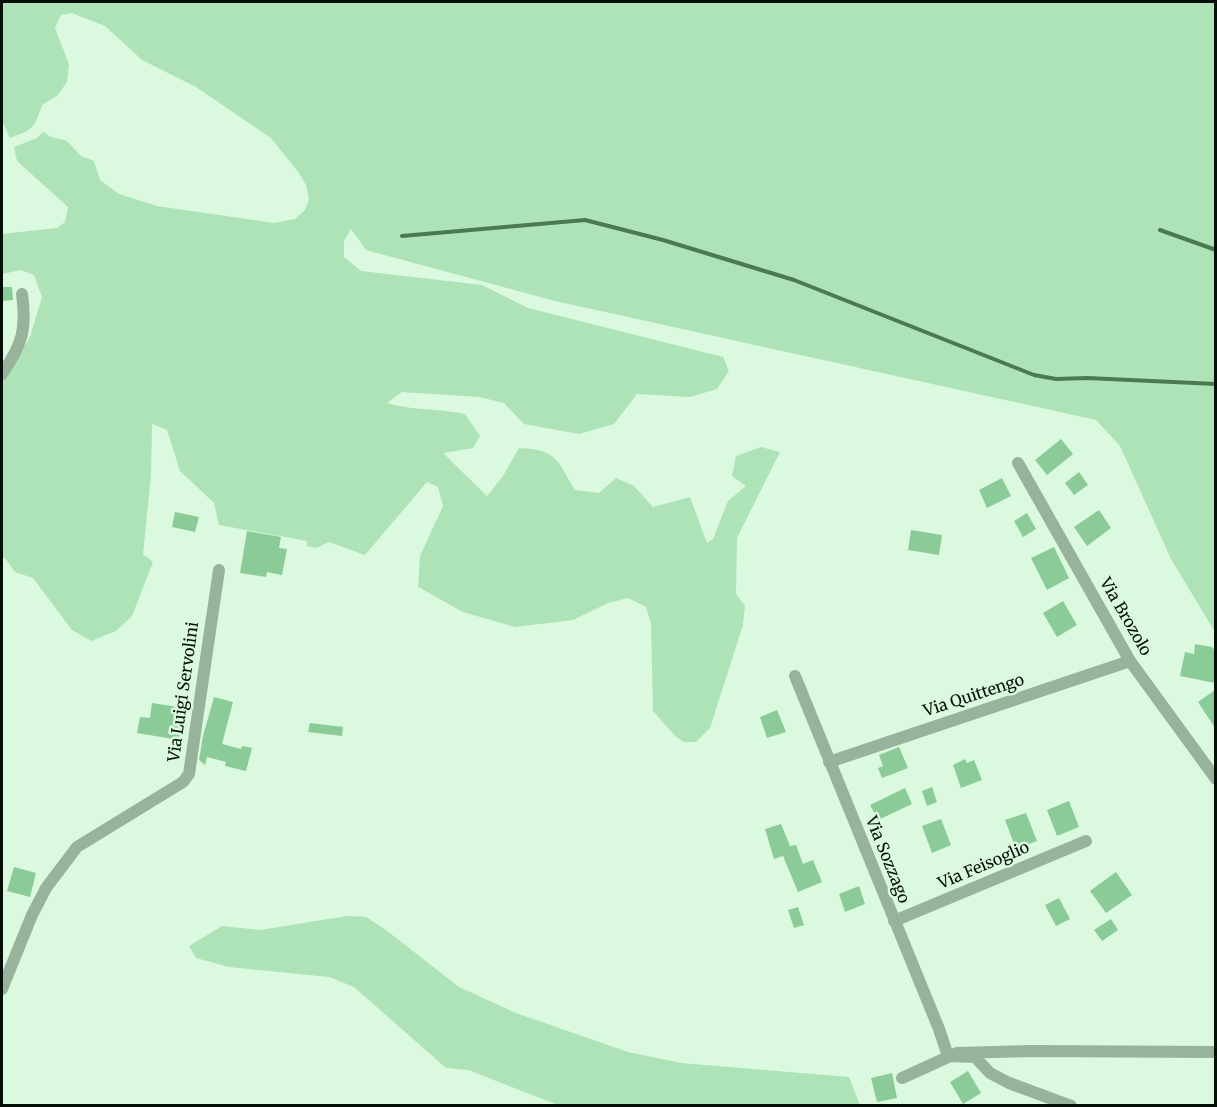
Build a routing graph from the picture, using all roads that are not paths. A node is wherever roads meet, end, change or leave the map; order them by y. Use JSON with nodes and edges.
{"nodes":[{"id":1,"x":22,"y":294,"type":"dead end"},
{"id":2,"x":2,"y":374,"type":"edge"},
{"id":3,"x":1018,"y":463,"type":"dead end"},
{"id":4,"x":219,"y":570,"type":"dead end"},
{"id":5,"x":1130,"y":661,"type":"junction"},
{"id":6,"x":795,"y":676,"type":"dead end"},
{"id":7,"x":829,"y":762,"type":"junction"},
{"id":8,"x":1215,"y":779,"type":"edge"},
{"id":9,"x":1086,"y":841,"type":"dead end"},
{"id":10,"x":894,"y":921,"type":"junction"},
{"id":11,"x":2,"y":989,"type":"edge"},
{"id":12,"x":1215,"y":1052,"type":"edge"},
{"id":13,"x":948,"y":1056,"type":"junction"},
{"id":14,"x":902,"y":1078,"type":"dead end"},
{"id":15,"x":1071,"y":1106,"type":"edge"}],
"edges":[{"from":1,"to":2,"type":"street"},
{"from":3,"to":5,"type":"street","name":"Via Brozolo"},
{"from":4,"to":11,"type":"street","name":"Via Luigi Servolini"},
{"from":5,"to":7,"type":"street","name":"Via Quittengo"},
{"from":5,"to":8,"type":"street","name":"Via Brozolo"},
{"from":6,"to":7,"type":"street","name":"Via Sozzago"},
{"from":7,"to":10,"type":"street","name":"Via Sozzago"},
{"from":9,"to":10,"type":"street","name":"Via Feisoglio"},
{"from":10,"to":13,"type":"street","name":"Via Sozzago"},
{"from":12,"to":13,"type":"street"},
{"from":13,"to":14,"type":"street"},
{"from":13,"to":15,"type":"street"}]}
